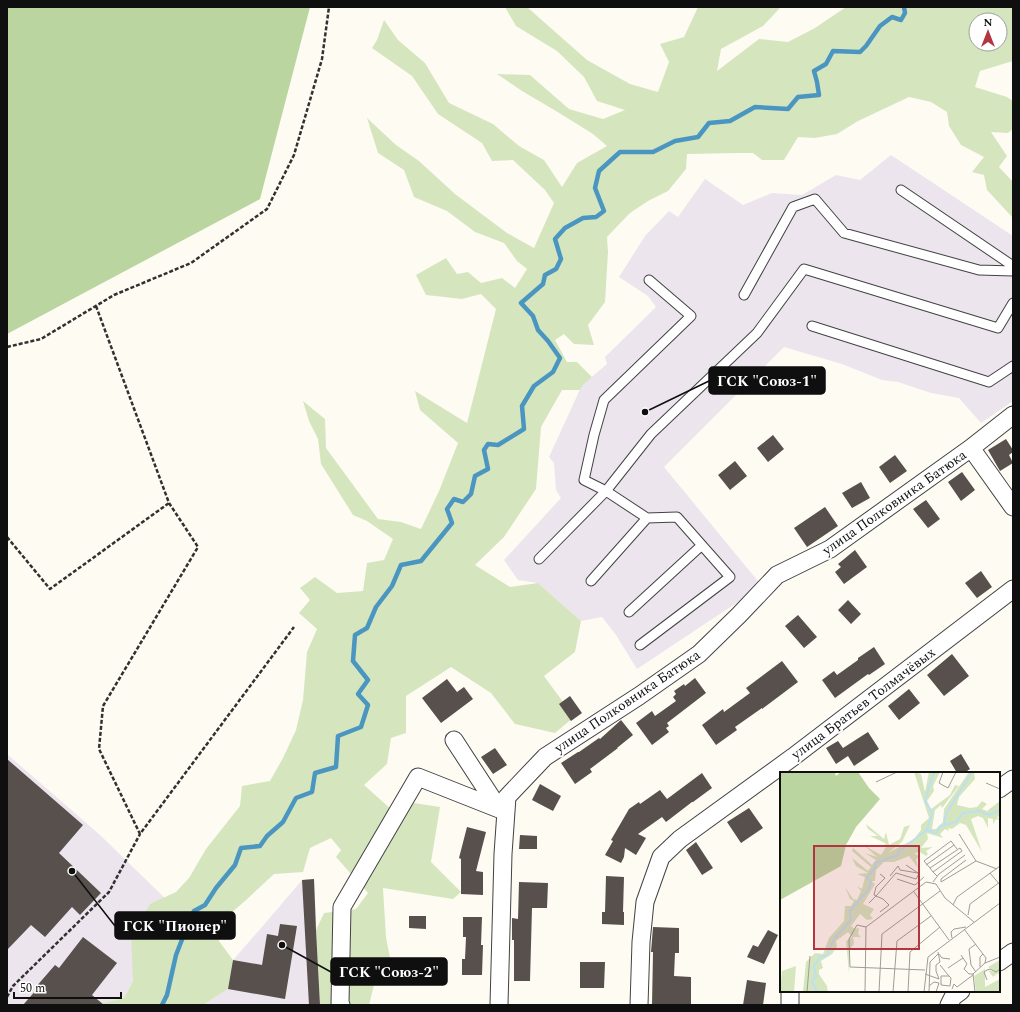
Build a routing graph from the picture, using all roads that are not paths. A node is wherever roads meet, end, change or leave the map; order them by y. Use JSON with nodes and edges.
{"nodes":[{"id":1,"x":901,"y":190,"type":"dead end"},
{"id":2,"x":1013,"y":266,"type":"edge"},
{"id":3,"x":1013,"y":271,"type":"edge"},
{"id":4,"x":648,"y":280,"type":"dead end"},
{"id":5,"x":744,"y":295,"type":"dead end"},
{"id":6,"x":1013,"y":303,"type":"edge"},
{"id":7,"x":812,"y":326,"type":"dead end"},
{"id":8,"x":1013,"y":366,"type":"edge"},
{"id":9,"x":1013,"y":415,"type":"edge"},
{"id":10,"x":971,"y":448,"type":"junction"},
{"id":11,"x":606,"y":491,"type":"junction"},
{"id":12,"x":1013,"y":507,"type":"edge"},
{"id":13,"x":647,"y":518,"type":"junction"},
{"id":14,"x":702,"y":545,"type":"junction"},
{"id":15,"x":539,"y":559,"type":"dead end"},
{"id":16,"x":591,"y":581,"type":"dead end"},
{"id":17,"x":1013,"y":589,"type":"edge"},
{"id":18,"x":629,"y":612,"type":"dead end"},
{"id":19,"x":640,"y":645,"type":"dead end"},
{"id":20,"x":454,"y":740,"type":"dead end"},
{"id":21,"x":1013,"y":779,"type":"edge"},
{"id":22,"x":1000,"y":788,"type":"edge"},
{"id":23,"x":503,"y":803,"type":"junction"},
{"id":24,"x":1013,"y":952,"type":"edge"},
{"id":25,"x":1000,"y":961,"type":"edge"},
{"id":26,"x":790,"y":992,"type":"edge"},
{"id":27,"x":960,"y":992,"type":"edge"},
{"id":28,"x":341,"y":1005,"type":"edge"},
{"id":29,"x":499,"y":1005,"type":"edge"},
{"id":30,"x":639,"y":1005,"type":"edge"},
{"id":31,"x":790,"y":1005,"type":"edge"},
{"id":32,"x":949,"y":1005,"type":"edge"}],
"edges":[{"from":1,"to":2,"type":"lane"},
{"from":3,"to":5,"type":"lane"},
{"from":4,"to":11,"type":"lane"},
{"from":6,"to":11,"type":"lane"},
{"from":7,"to":8,"type":"lane"},
{"from":9,"to":10,"type":"street","name":"улица Полковника Батюка"},
{"from":10,"to":12,"type":"street"},
{"from":10,"to":23,"type":"street","name":"улица Полковника Батюка"},
{"from":11,"to":13,"type":"lane"},
{"from":11,"to":15,"type":"lane"},
{"from":13,"to":14,"type":"lane"},
{"from":13,"to":16,"type":"lane"},
{"from":14,"to":18,"type":"lane"},
{"from":14,"to":19,"type":"lane"},
{"from":17,"to":30,"type":"street","name":"улица Братьев Толмачёвых"},
{"from":20,"to":23,"type":"street"},
{"from":21,"to":22,"type":"street"},
{"from":23,"to":28,"type":"street"},
{"from":23,"to":29,"type":"street"},
{"from":24,"to":25,"type":"street"},
{"from":26,"to":31,"type":"street"},
{"from":27,"to":32,"type":"street"}]}
